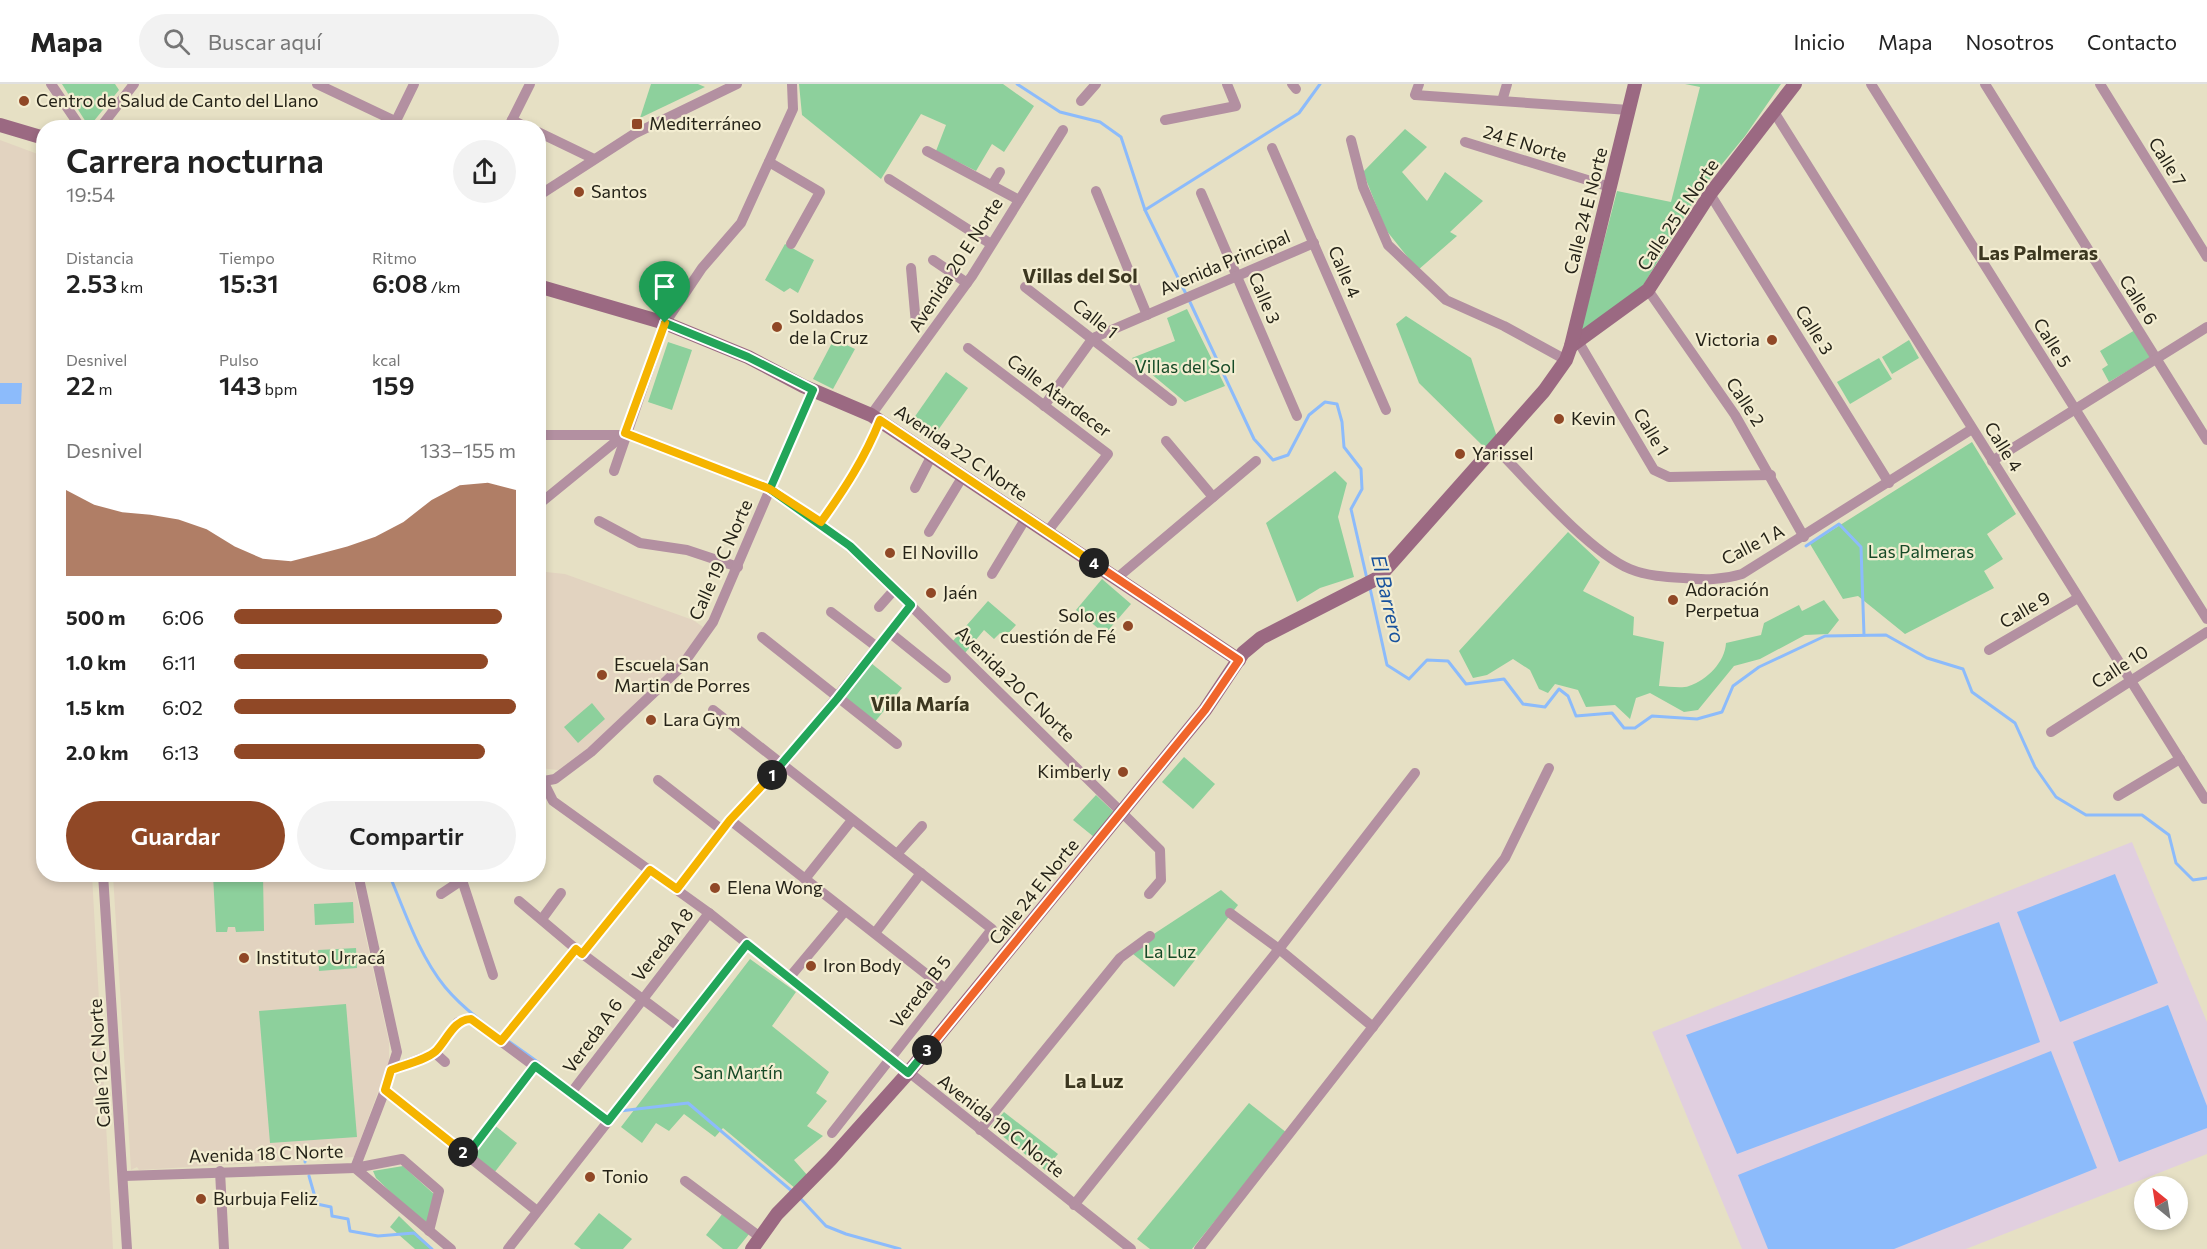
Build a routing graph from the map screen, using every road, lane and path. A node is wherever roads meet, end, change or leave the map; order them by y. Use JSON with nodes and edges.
{"nodes":[{"id":1,"x":51,"y":84,"type":"edge"},
{"id":2,"x":134,"y":84,"type":"edge"},
{"id":3,"x":317,"y":84,"type":"edge"},
{"id":4,"x":414,"y":84,"type":"edge"},
{"id":5,"x":530,"y":84,"type":"edge"},
{"id":6,"x":710,"y":84,"type":"edge"},
{"id":7,"x":737,"y":84,"type":"edge"},
{"id":8,"x":792,"y":84,"type":"edge"},
{"id":9,"x":1096,"y":84,"type":"edge"},
{"id":10,"x":1227,"y":84,"type":"edge"},
{"id":11,"x":1419,"y":84,"type":"edge"},
{"id":12,"x":1507,"y":84,"type":"edge"},
{"id":13,"x":1635,"y":84,"type":"edge"},
{"id":14,"x":1795,"y":84,"type":"edge"},
{"id":15,"x":1871,"y":84,"type":"edge"},
{"id":16,"x":1985,"y":84,"type":"edge"},
{"id":17,"x":2100,"y":84,"type":"edge"},
{"id":18,"x":722,"y":91,"type":"junction"},
{"id":19,"x":1081,"y":101,"type":"dead end"},
{"id":20,"x":1502,"y":101,"type":"junction"},
{"id":21,"x":1629,"y":110,"type":"junction"},
{"id":22,"x":1774,"y":112,"type":"junction"},
{"id":23,"x":76,"y":120,"type":"edge"},
{"id":24,"x":106,"y":120,"type":"edge"},
{"id":25,"x":386,"y":120,"type":"edge"},
{"id":26,"x":396,"y":120,"type":"edge"},
{"id":27,"x":512,"y":120,"type":"edge"},
{"id":28,"x":1165,"y":120,"type":"dead end"},
{"id":29,"x":0,"y":125,"type":"edge"},
{"id":30,"x":1063,"y":130,"type":"dead end"},
{"id":31,"x":36,"y":136,"type":"edge"},
{"id":32,"x":546,"y":136,"type":"edge"},
{"id":33,"x":1351,"y":140,"type":"dead end"},
{"id":34,"x":1465,"y":142,"type":"dead end"},
{"id":35,"x":1272,"y":148,"type":"dead end"},
{"id":36,"x":927,"y":151,"type":"dead end"},
{"id":37,"x":594,"y":159,"type":"junction"},
{"id":38,"x":770,"y":162,"type":"junction"},
{"id":39,"x":1000,"y":172,"type":"dead end"},
{"id":40,"x":889,"y":179,"type":"dead end"},
{"id":41,"x":992,"y":185,"type":"junction"},
{"id":42,"x":1610,"y":187,"type":"junction"},
{"id":43,"x":546,"y":191,"type":"edge"},
{"id":44,"x":1096,"y":191,"type":"dead end"},
{"id":45,"x":1201,"y":193,"type":"dead end"},
{"id":46,"x":1710,"y":194,"type":"junction"},
{"id":47,"x":1019,"y":200,"type":"junction"},
{"id":48,"x":1314,"y":243,"type":"junction"},
{"id":49,"x":791,"y":244,"type":"dead end"},
{"id":50,"x":991,"y":244,"type":"junction"},
{"id":51,"x":2207,"y":257,"type":"edge"},
{"id":52,"x":933,"y":260,"type":"dead end"},
{"id":53,"x":911,"y":268,"type":"dead end"},
{"id":54,"x":1238,"y":276,"type":"junction"},
{"id":55,"x":967,"y":283,"type":"junction"},
{"id":56,"x":1025,"y":287,"type":"dead end"},
{"id":57,"x":546,"y":288,"type":"edge"},
{"id":58,"x":1648,"y":290,"type":"junction"},
{"id":59,"x":1147,"y":315,"type":"junction"},
{"id":60,"x":665,"y":323,"type":"junction"},
{"id":61,"x":916,"y":324,"type":"dead end"},
{"id":62,"x":2207,"y":327,"type":"edge"},
{"id":63,"x":1093,"y":338,"type":"junction"},
{"id":64,"x":1575,"y":343,"type":"junction"},
{"id":65,"x":968,"y":348,"type":"dead end"},
{"id":66,"x":2156,"y":359,"type":"junction"},
{"id":67,"x":1566,"y":360,"type":"junction"},
{"id":68,"x":813,"y":390,"type":"junction"},
{"id":69,"x":1172,"y":401,"type":"dead end"},
{"id":70,"x":1044,"y":405,"type":"junction"},
{"id":71,"x":2075,"y":409,"type":"junction"},
{"id":72,"x":1386,"y":410,"type":"dead end"},
{"id":73,"x":1297,"y":416,"type":"dead end"},
{"id":74,"x":876,"y":418,"type":"junction"},
{"id":75,"x":1972,"y":429,"type":"junction"},
{"id":76,"x":625,"y":433,"type":"junction"},
{"id":77,"x":546,"y":435,"type":"edge"},
{"id":78,"x":2207,"y":440,"type":"edge"},
{"id":79,"x":1166,"y":441,"type":"dead end"},
{"id":80,"x":1494,"y":446,"type":"junction"},
{"id":81,"x":932,"y":454,"type":"junction"},
{"id":82,"x":1256,"y":461,"type":"dead end"},
{"id":83,"x":1992,"y":461,"type":"junction"},
{"id":84,"x":614,"y":471,"type":"dead end"},
{"id":85,"x":1771,"y":475,"type":"junction"},
{"id":86,"x":963,"y":476,"type":"junction"},
{"id":87,"x":1889,"y":483,"type":"junction"},
{"id":88,"x":915,"y":488,"type":"dead end"},
{"id":89,"x":770,"y":489,"type":"junction"},
{"id":90,"x":1213,"y":497,"type":"junction"},
{"id":91,"x":546,"y":498,"type":"edge"},
{"id":92,"x":1026,"y":518,"type":"junction"},
{"id":93,"x":599,"y":521,"type":"dead end"},
{"id":94,"x":821,"y":522,"type":"junction"},
{"id":95,"x":929,"y":532,"type":"dead end"},
{"id":96,"x":1047,"y":532,"type":"junction"},
{"id":97,"x":1804,"y":537,"type":"junction"},
{"id":98,"x":738,"y":567,"type":"junction"},
{"id":99,"x":992,"y":574,"type":"dead end"},
{"id":100,"x":1117,"y":578,"type":"junction"},
{"id":101,"x":895,"y":589,"type":"junction"},
{"id":102,"x":2078,"y":598,"type":"junction"},
{"id":103,"x":911,"y":605,"type":"junction"},
{"id":104,"x":879,"y":607,"type":"dead end"},
{"id":105,"x":831,"y":612,"type":"dead end"},
{"id":106,"x":2207,"y":619,"type":"edge"},
{"id":107,"x":889,"y":632,"type":"junction"},
{"id":108,"x":2207,"y":632,"type":"edge"},
{"id":109,"x":762,"y":637,"type":"dead end"},
{"id":110,"x":877,"y":647,"type":"junction"},
{"id":111,"x":1989,"y":650,"type":"dead end"},
{"id":112,"x":1239,"y":660,"type":"junction"},
{"id":113,"x":946,"y":678,"type":"dead end"},
{"id":114,"x":2130,"y":679,"type":"junction"},
{"id":115,"x":837,"y":699,"type":"junction"},
{"id":116,"x":713,"y":710,"type":"dead end"},
{"id":117,"x":2051,"y":732,"type":"dead end"},
{"id":118,"x":897,"y":744,"type":"dead end"},
{"id":119,"x":2180,"y":759,"type":"junction"},
{"id":120,"x":782,"y":765,"type":"junction"},
{"id":121,"x":1549,"y":768,"type":"dead end"},
{"id":122,"x":1415,"y":773,"type":"dead end"},
{"id":123,"x":546,"y":780,"type":"edge"},
{"id":124,"x":658,"y":780,"type":"dead end"},
{"id":125,"x":546,"y":790,"type":"edge"},
{"id":126,"x":2118,"y":796,"type":"dead end"},
{"id":127,"x":2205,"y":799,"type":"dead end"},
{"id":128,"x":1122,"y":813,"type":"junction"},
{"id":129,"x":730,"y":820,"type":"junction"},
{"id":130,"x":852,"y":820,"type":"junction"},
{"id":131,"x":922,"y":826,"type":"dead end"},
{"id":132,"x":722,"y":830,"type":"junction"},
{"id":133,"x":897,"y":854,"type":"junction"},
{"id":134,"x":650,"y":870,"type":"junction"},
{"id":135,"x":921,"y":873,"type":"junction"},
{"id":136,"x":805,"y":879,"type":"junction"},
{"id":137,"x":104,"y":882,"type":"edge"},
{"id":138,"x":360,"y":882,"type":"edge"},
{"id":139,"x":455,"y":882,"type":"edge"},
{"id":140,"x":463,"y":882,"type":"edge"},
{"id":141,"x":677,"y":889,"type":"junction"},
{"id":142,"x":561,"y":893,"type":"dead end"},
{"id":143,"x":441,"y":894,"type":"dead end"},
{"id":144,"x":1149,"y":894,"type":"dead end"},
{"id":145,"x":519,"y":901,"type":"dead end"},
{"id":146,"x":845,"y":911,"type":"junction"},
{"id":147,"x":709,"y":913,"type":"junction"},
{"id":148,"x":1230,"y":913,"type":"dead end"},
{"id":149,"x":542,"y":919,"type":"junction"},
{"id":150,"x":875,"y":933,"type":"junction"},
{"id":151,"x":1150,"y":936,"type":"dead end"},
{"id":152,"x":747,"y":944,"type":"junction"},
{"id":153,"x":1280,"y":949,"type":"junction"},
{"id":154,"x":579,"y":952,"type":"junction"},
{"id":155,"x":493,"y":975,"type":"dead end"},
{"id":156,"x":789,"y":978,"type":"junction"},
{"id":157,"x":944,"y":988,"type":"junction"},
{"id":158,"x":642,"y":998,"type":"junction"},
{"id":159,"x":1373,"y":1027,"type":"junction"},
{"id":160,"x":681,"y":1028,"type":"junction"},
{"id":161,"x":503,"y":1038,"type":"junction"},
{"id":162,"x":435,"y":1053,"type":"junction"},
{"id":163,"x":890,"y":1057,"type":"junction"},
{"id":164,"x":445,"y":1062,"type":"dead end"},
{"id":165,"x":535,"y":1066,"type":"junction"},
{"id":166,"x":391,"y":1070,"type":"junction"},
{"id":167,"x":908,"y":1073,"type":"junction"},
{"id":168,"x":385,"y":1090,"type":"junction"},
{"id":169,"x":574,"y":1090,"type":"junction"},
{"id":170,"x":610,"y":1119,"type":"junction"},
{"id":171,"x":980,"y":1130,"type":"junction"},
{"id":172,"x":832,"y":1133,"type":"dead end"},
{"id":173,"x":467,"y":1155,"type":"junction"},
{"id":174,"x":355,"y":1168,"type":"junction"},
{"id":175,"x":220,"y":1172,"type":"junction"},
{"id":176,"x":124,"y":1176,"type":"junction"},
{"id":177,"x":685,"y":1181,"type":"dead end"},
{"id":178,"x":1074,"y":1205,"type":"junction"},
{"id":179,"x":537,"y":1211,"type":"junction"},
{"id":180,"x":429,"y":1231,"type":"junction"},
{"id":181,"x":756,"y":1243,"type":"edge"},
{"id":182,"x":511,"y":1248,"type":"edge"},
{"id":183,"x":127,"y":1249,"type":"edge"},
{"id":184,"x":224,"y":1249,"type":"edge"},
{"id":185,"x":451,"y":1249,"type":"edge"},
{"id":186,"x":1131,"y":1249,"type":"edge"},
{"id":187,"x":1199,"y":1249,"type":"edge"}],
"edges":[{"from":1,"to":23,"type":"street"},
{"from":2,"to":24,"type":"street"},
{"from":3,"to":25,"type":"street"},
{"from":4,"to":26,"type":"street"},
{"from":5,"to":27,"type":"street"},
{"from":6,"to":18,"type":"street"},
{"from":7,"to":18,"type":"street"},
{"from":8,"to":38,"type":"street"},
{"from":9,"to":19,"type":"street"},
{"from":10,"to":28,"type":"street"},
{"from":11,"to":20,"type":"street"},
{"from":12,"to":20,"type":"street"},
{"from":13,"to":21,"type":"main road","name":"Calle 24 E Norte"},
{"from":14,"to":22,"type":"main road","name":"Calle 25 E Norte"},
{"from":15,"to":71,"type":"street","name":"Calle 5"},
{"from":16,"to":66,"type":"street","name":"Calle 6"},
{"from":17,"to":51,"type":"street","name":"Calle 7"},
{"from":18,"to":37,"type":"street"},
{"from":20,"to":21,"type":"street"},
{"from":21,"to":42,"type":"main road","name":"Calle 24 E Norte"},
{"from":22,"to":46,"type":"main road","name":"Calle 25 E Norte"},
{"from":22,"to":75,"type":"street","name":"Calle 4"},
{"from":29,"to":31,"type":"main road"},
{"from":30,"to":47,"type":"street","name":"Avenida 20 E Norte"},
{"from":32,"to":37,"type":"street"},
{"from":33,"to":67,"type":"street"},
{"from":34,"to":42,"type":"street","name":"24 E Norte"},
{"from":35,"to":48,"type":"street","name":"Calle 4"},
{"from":36,"to":41,"type":"street"},
{"from":37,"to":43,"type":"street"},
{"from":38,"to":49,"type":"street"},
{"from":38,"to":60,"type":"street"},
{"from":39,"to":41,"type":"street"},
{"from":40,"to":50,"type":"street"},
{"from":41,"to":47,"type":"street"},
{"from":42,"to":64,"type":"main road","name":"Calle 24 E Norte"},
{"from":44,"to":59,"type":"street"},
{"from":45,"to":54,"type":"street","name":"Calle 3"},
{"from":46,"to":58,"type":"main road","name":"Calle 25 E Norte"},
{"from":46,"to":87,"type":"street","name":"Calle 3"},
{"from":47,"to":50,"type":"street","name":"Avenida 20 E Norte"},
{"from":48,"to":54,"type":"street","name":"Avenida Principal"},
{"from":48,"to":72,"type":"street","name":"Calle 4"},
{"from":50,"to":55,"type":"street","name":"Avenida 20 E Norte"},
{"from":52,"to":55,"type":"street"},
{"from":53,"to":61,"type":"street"},
{"from":54,"to":59,"type":"street","name":"Avenida Principal"},
{"from":54,"to":73,"type":"street","name":"Calle 3"},
{"from":55,"to":74,"type":"street","name":"Avenida 20 E Norte"},
{"from":56,"to":63,"type":"street","name":"Calle 1"},
{"from":57,"to":60,"type":"main road","name":"Avenida 22 C Norte"},
{"from":58,"to":64,"type":"main road","name":"Calle 25 E Norte"},
{"from":58,"to":85,"type":"street","name":"Calle 2"},
{"from":59,"to":63,"type":"street","name":"Avenida Principal"},
{"from":60,"to":68,"type":"main road","name":"Avenida 22 C Norte"},
{"from":60,"to":76,"type":"street"},
{"from":62,"to":66,"type":"street"},
{"from":63,"to":69,"type":"street","name":"Calle 1"},
{"from":63,"to":70,"type":"street"},
{"from":64,"to":67,"type":"main road","name":"Calle 24 E Norte"},
{"from":64,"to":85,"type":"street","name":"Calle 1"},
{"from":65,"to":70,"type":"street","name":"Calle Atardecer"},
{"from":66,"to":71,"type":"street"},
{"from":66,"to":78,"type":"street","name":"Calle 6"},
{"from":67,"to":80,"type":"main road","name":"Calle 24 E Norte"},
{"from":68,"to":74,"type":"main road","name":"Avenida 22 C Norte"},
{"from":68,"to":89,"type":"street","name":"Calle 19 C Norte"},
{"from":70,"to":96,"type":"street","name":"Calle Atardecer"},
{"from":71,"to":83,"type":"street"},
{"from":71,"to":106,"type":"street","name":"Calle 5"},
{"from":74,"to":81,"type":"main road","name":"Avenida 22 C Norte"},
{"from":74,"to":94,"type":"street","name":"Avenida 20 E Norte"},
{"from":75,"to":83,"type":"street","name":"Calle 4"},
{"from":75,"to":87,"type":"street","name":"Calle 1 A"},
{"from":76,"to":77,"type":"street","name":"Avenida 20 C Norte"},
{"from":76,"to":84,"type":"street"},
{"from":76,"to":89,"type":"street","name":"Avenida 20 C Norte"},
{"from":76,"to":91,"type":"street"},
{"from":79,"to":90,"type":"street"},
{"from":80,"to":97,"type":"street","name":"Calle 1 A"},
{"from":80,"to":112,"type":"main road","name":"Calle 24 E Norte"},
{"from":81,"to":86,"type":"main road","name":"Avenida 22 C Norte"},
{"from":81,"to":88,"type":"street"},
{"from":82,"to":90,"type":"street"},
{"from":83,"to":102,"type":"street","name":"Calle 4"},
{"from":85,"to":97,"type":"street","name":"Calle 2"},
{"from":86,"to":92,"type":"main road","name":"Avenida 22 C Norte"},
{"from":86,"to":95,"type":"street"},
{"from":87,"to":97,"type":"street","name":"Calle 1 A"},
{"from":89,"to":94,"type":"street","name":"Avenida 20 C Norte"},
{"from":89,"to":98,"type":"street","name":"Calle 19 C Norte"},
{"from":90,"to":100,"type":"street"},
{"from":92,"to":96,"type":"main road","name":"Avenida 22 C Norte"},
{"from":92,"to":99,"type":"street"},
{"from":93,"to":98,"type":"street"},
{"from":94,"to":101,"type":"street","name":"Avenida 20 C Norte"},
{"from":96,"to":100,"type":"main road","name":"Avenida 22 C Norte"},
{"from":98,"to":123,"type":"street","name":"Calle 19 C Norte"},
{"from":100,"to":112,"type":"main road","name":"Avenida 22 C Norte"},
{"from":101,"to":103,"type":"street","name":"Avenida 20 C Norte"},
{"from":101,"to":104,"type":"street"},
{"from":102,"to":111,"type":"street","name":"Calle 9"},
{"from":102,"to":114,"type":"street","name":"Calle 4"},
{"from":103,"to":107,"type":"street"},
{"from":103,"to":128,"type":"street","name":"Avenida 20 C Norte"},
{"from":105,"to":110,"type":"street"},
{"from":107,"to":110,"type":"street"},
{"from":107,"to":113,"type":"street"},
{"from":108,"to":114,"type":"street","name":"Calle 10"},
{"from":109,"to":115,"type":"street"},
{"from":110,"to":115,"type":"street"},
{"from":112,"to":128,"type":"main road","name":"Calle 24 E Norte"},
{"from":114,"to":117,"type":"street","name":"Calle 10"},
{"from":114,"to":119,"type":"street","name":"Calle 4"},
{"from":115,"to":118,"type":"street"},
{"from":115,"to":120,"type":"street"},
{"from":116,"to":120,"type":"street"},
{"from":119,"to":126,"type":"street"},
{"from":119,"to":127,"type":"street","name":"Calle 4"},
{"from":120,"to":129,"type":"street"},
{"from":120,"to":130,"type":"street"},
{"from":121,"to":159,"type":"street"},
{"from":122,"to":153,"type":"street"},
{"from":124,"to":132,"type":"street"},
{"from":125,"to":134,"type":"street","name":"Avenida 19 C Norte"},
{"from":128,"to":144,"type":"street","name":"Avenida 20 C Norte"},
{"from":128,"to":167,"type":"main road","name":"Calle 24 E Norte"},
{"from":129,"to":132,"type":"street"},
{"from":129,"to":136,"type":"street"},
{"from":130,"to":133,"type":"street"},
{"from":130,"to":136,"type":"street"},
{"from":131,"to":133,"type":"street"},
{"from":132,"to":141,"type":"street"},
{"from":133,"to":135,"type":"street"},
{"from":134,"to":141,"type":"street","name":"Avenida 19 C Norte"},
{"from":134,"to":154,"type":"street"},
{"from":135,"to":150,"type":"street"},
{"from":135,"to":157,"type":"street","name":"Vereda B 5"},
{"from":136,"to":146,"type":"street"},
{"from":137,"to":176,"type":"street","name":"Calle 12 C Norte"},
{"from":138,"to":166,"type":"street"},
{"from":139,"to":143,"type":"street"},
{"from":140,"to":155,"type":"street"},
{"from":141,"to":147,"type":"street","name":"Avenida 19 C Norte"},
{"from":142,"to":149,"type":"street"},
{"from":145,"to":149,"type":"street"},
{"from":146,"to":150,"type":"street"},
{"from":146,"to":156,"type":"street"},
{"from":147,"to":152,"type":"street","name":"Avenida 19 C Norte"},
{"from":147,"to":158,"type":"street","name":"Vereda A 8"},
{"from":148,"to":153,"type":"street"},
{"from":149,"to":154,"type":"street"},
{"from":150,"to":157,"type":"street"},
{"from":151,"to":171,"type":"street"},
{"from":152,"to":156,"type":"street","name":"Avenida 19 C Norte"},
{"from":152,"to":160,"type":"street"},
{"from":153,"to":159,"type":"street"},
{"from":153,"to":178,"type":"street"},
{"from":154,"to":158,"type":"street"},
{"from":154,"to":161,"type":"street"},
{"from":156,"to":163,"type":"street","name":"Avenida 19 C Norte"},
{"from":157,"to":163,"type":"street","name":"Vereda B 5"},
{"from":158,"to":160,"type":"street"},
{"from":158,"to":169,"type":"street","name":"Vereda A 6"},
{"from":159,"to":187,"type":"street"},
{"from":160,"to":170,"type":"street"},
{"from":161,"to":162,"type":"street"},
{"from":161,"to":165,"type":"street"},
{"from":162,"to":164,"type":"street"},
{"from":162,"to":166,"type":"street"},
{"from":163,"to":167,"type":"street","name":"Avenida 19 C Norte"},
{"from":163,"to":172,"type":"street","name":"Vereda B 5"},
{"from":165,"to":169,"type":"street"},
{"from":165,"to":173,"type":"street"},
{"from":166,"to":168,"type":"street"},
{"from":167,"to":171,"type":"street","name":"Avenida 19 C Norte"},
{"from":167,"to":181,"type":"main road","name":"Calle 24 E Norte"},
{"from":168,"to":173,"type":"street"},
{"from":168,"to":174,"type":"street"},
{"from":169,"to":170,"type":"street"},
{"from":170,"to":179,"type":"street"},
{"from":171,"to":178,"type":"street","name":"Avenida 19 C Norte"},
{"from":173,"to":179,"type":"street"},
{"from":174,"to":175,"type":"street","name":"Avenida 18 C Norte"},
{"from":174,"to":180,"type":"street","name":"Avenida 18 C Norte"},
{"from":174,"to":180,"type":"street"},
{"from":175,"to":176,"type":"street","name":"Avenida 18 C Norte"},
{"from":175,"to":184,"type":"street"},
{"from":176,"to":183,"type":"street","name":"Calle 12 C Norte"},
{"from":177,"to":181,"type":"street"},
{"from":178,"to":186,"type":"street","name":"Avenida 19 C Norte"},
{"from":179,"to":182,"type":"street"},
{"from":180,"to":185,"type":"street","name":"Avenida 18 C Norte"}]}
